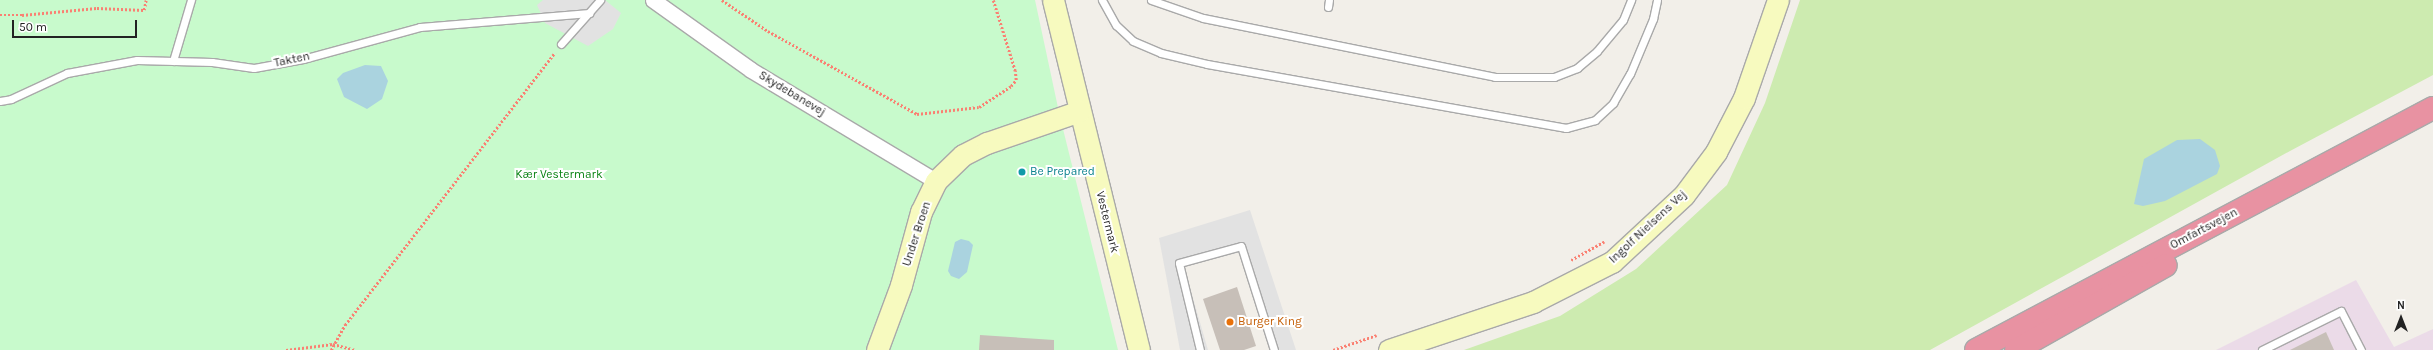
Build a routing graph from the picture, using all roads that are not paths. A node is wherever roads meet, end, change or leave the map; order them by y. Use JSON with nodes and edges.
{"nodes":[{"id":1,"x":191,"y":0,"type":"edge"},
{"id":2,"x":600,"y":0,"type":"edge"},
{"id":3,"x":653,"y":0,"type":"edge"},
{"id":4,"x":1053,"y":0,"type":"edge"},
{"id":5,"x":1102,"y":0,"type":"edge"},
{"id":6,"x":1151,"y":0,"type":"edge"},
{"id":7,"x":1631,"y":0,"type":"edge"},
{"id":8,"x":1657,"y":0,"type":"edge"},
{"id":9,"x":1778,"y":0,"type":"edge"},
{"id":10,"x":589,"y":13,"type":"junction"},
{"id":11,"x":561,"y":44,"type":"road end"},
{"id":12,"x":173,"y":61,"type":"junction"},
{"id":13,"x":0,"y":101,"type":"edge"},
{"id":14,"x":2433,"y":108,"type":"edge"},
{"id":15,"x":1080,"y":111,"type":"junction"},
{"id":16,"x":2301,"y":178,"type":"junction"},
{"id":17,"x":936,"y":181,"type":"junction"},
{"id":18,"x":1387,"y":341,"type":"edge"},
{"id":19,"x":877,"y":350,"type":"edge"},
{"id":20,"x":1139,"y":350,"type":"edge"},
{"id":21,"x":1200,"y":350,"type":"edge"},
{"id":22,"x":1274,"y":350,"type":"edge"},
{"id":23,"x":1976,"y":350,"type":"edge"},
{"id":24,"x":2016,"y":350,"type":"edge"},
{"id":25,"x":2262,"y":350,"type":"edge"},
{"id":26,"x":2361,"y":350,"type":"edge"}],
"edges":[{"from":1,"to":12,"type":"lane"},
{"from":2,"to":10,"type":"lane"},
{"from":3,"to":17,"type":"street","name":"Skydebanevej"},
{"from":4,"to":15,"type":"street","name":"Vestermark"},
{"from":5,"to":8,"type":"lane"},
{"from":6,"to":7,"type":"lane"},
{"from":9,"to":18,"type":"street","name":"Ingolf Nielsens Vej"},
{"from":10,"to":11,"type":"lane"},
{"from":10,"to":12,"type":"lane","name":"Takten"},
{"from":12,"to":13,"type":"lane","name":"Takten"},
{"from":14,"to":16,"type":"highway","name":"Omfartsvejen"},
{"from":15,"to":17,"type":"street","name":"Under Broen"},
{"from":15,"to":20,"type":"street","name":"Vestermark"},
{"from":16,"to":23,"type":"highway","name":"Omfartsvejen"},
{"from":16,"to":24,"type":"highway"},
{"from":17,"to":19,"type":"street","name":"Under Broen"},
{"from":21,"to":22,"type":"lane"},
{"from":25,"to":26,"type":"lane"}]}
